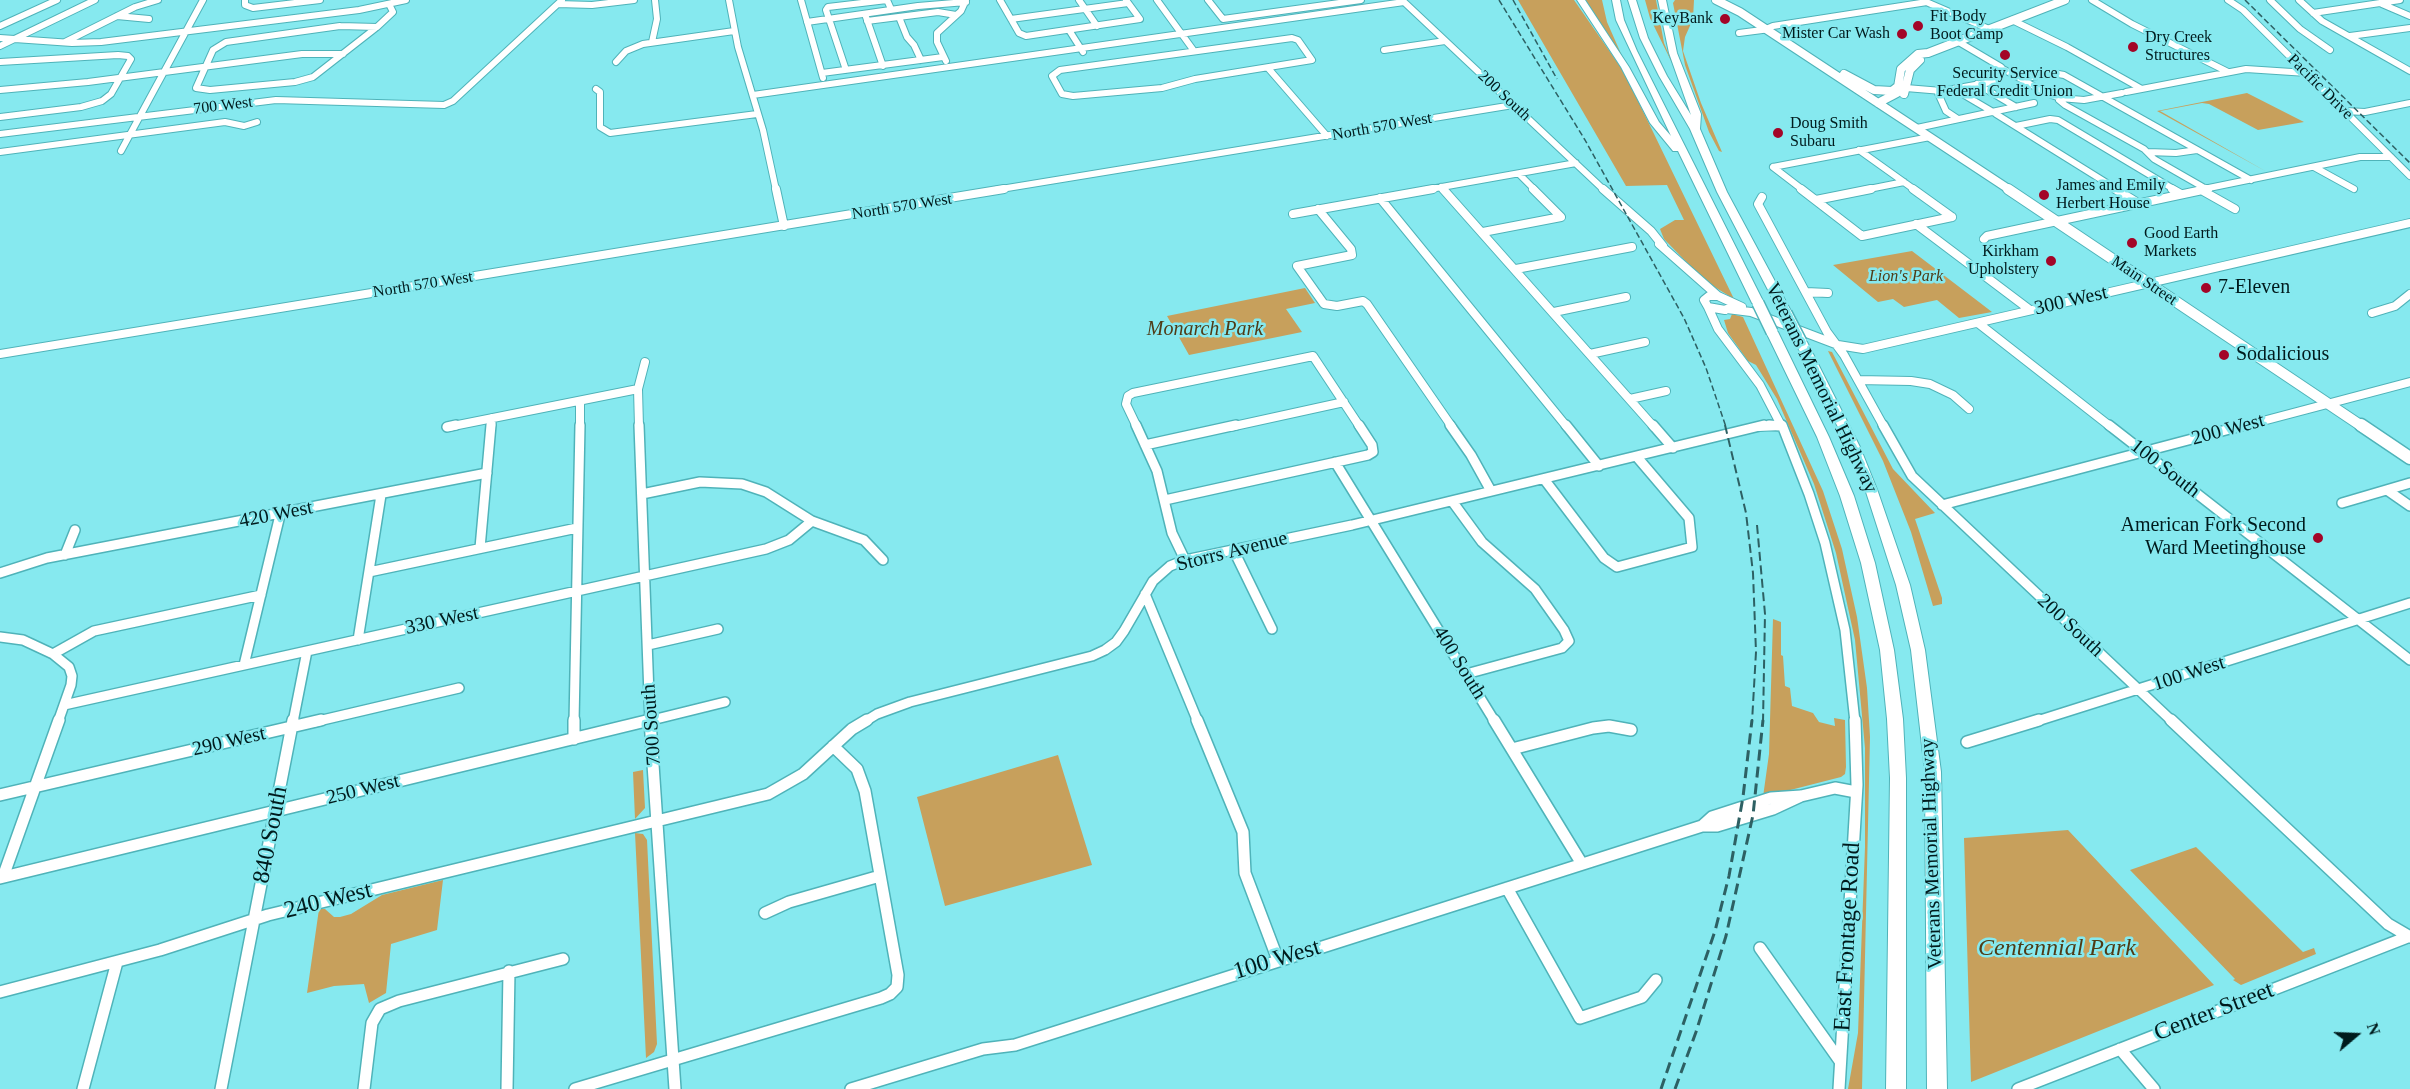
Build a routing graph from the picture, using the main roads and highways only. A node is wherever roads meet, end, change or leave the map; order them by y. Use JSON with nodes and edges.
{"nodes":[{"id":1,"x":1581,"y":0,"type":"edge"},
{"id":2,"x":1616,"y":0,"type":"edge"},
{"id":3,"x":1632,"y":0,"type":"edge"},
{"id":4,"x":1662,"y":0,"type":"edge"},
{"id":5,"x":1671,"y":0,"type":"edge"},
{"id":6,"x":1716,"y":0,"type":"edge"},
{"id":7,"x":1732,"y":0,"type":"edge"},
{"id":8,"x":2065,"y":0,"type":"edge"},
{"id":9,"x":1772,"y":28,"type":"junction"},
{"id":10,"x":1670,"y":38,"type":"junction"},
{"id":11,"x":1929,"y":53,"type":"junction"},
{"id":12,"x":1845,"y":74,"type":"junction"},
{"id":13,"x":1902,"y":87,"type":"junction"},
{"id":14,"x":1878,"y":102,"type":"junction"},
{"id":15,"x":1695,"y":129,"type":"junction"},
{"id":16,"x":1685,"y":155,"type":"junction"},
{"id":17,"x":2410,"y":458,"type":"edge"},
{"id":18,"x":1896,"y":1089,"type":"edge"},
{"id":19,"x":1937,"y":1089,"type":"edge"}],
"edges":[{"from":1,"to":16,"type":"highway"},
{"from":2,"to":16,"type":"highway","name":"Veterans Memorial Highway"},
{"from":3,"to":15,"type":"highway","name":"Veterans Memorial Highway"},
{"from":4,"to":10,"type":"highway"},
{"from":5,"to":10,"type":"highway"},
{"from":6,"to":9,"type":"main road","name":"Main Street"},
{"from":7,"to":9,"type":"main road","name":"Main Street"},
{"from":8,"to":11,"type":"main road"},
{"from":9,"to":12,"type":"main road","name":"Main Street"},
{"from":9,"to":14,"type":"main road","name":"Main Street"},
{"from":10,"to":15,"type":"highway"},
{"from":11,"to":13,"type":"main road"},
{"from":11,"to":13,"type":"main road"},
{"from":12,"to":13,"type":"main road"},
{"from":12,"to":14,"type":"main road","name":"Main Street"},
{"from":13,"to":14,"type":"main road"},
{"from":14,"to":17,"type":"main road","name":"Main Street"},
{"from":15,"to":19,"type":"highway","name":"Veterans Memorial Highway","bridge":true},
{"from":16,"to":18,"type":"highway","name":"Veterans Memorial Highway","bridge":true}]}
